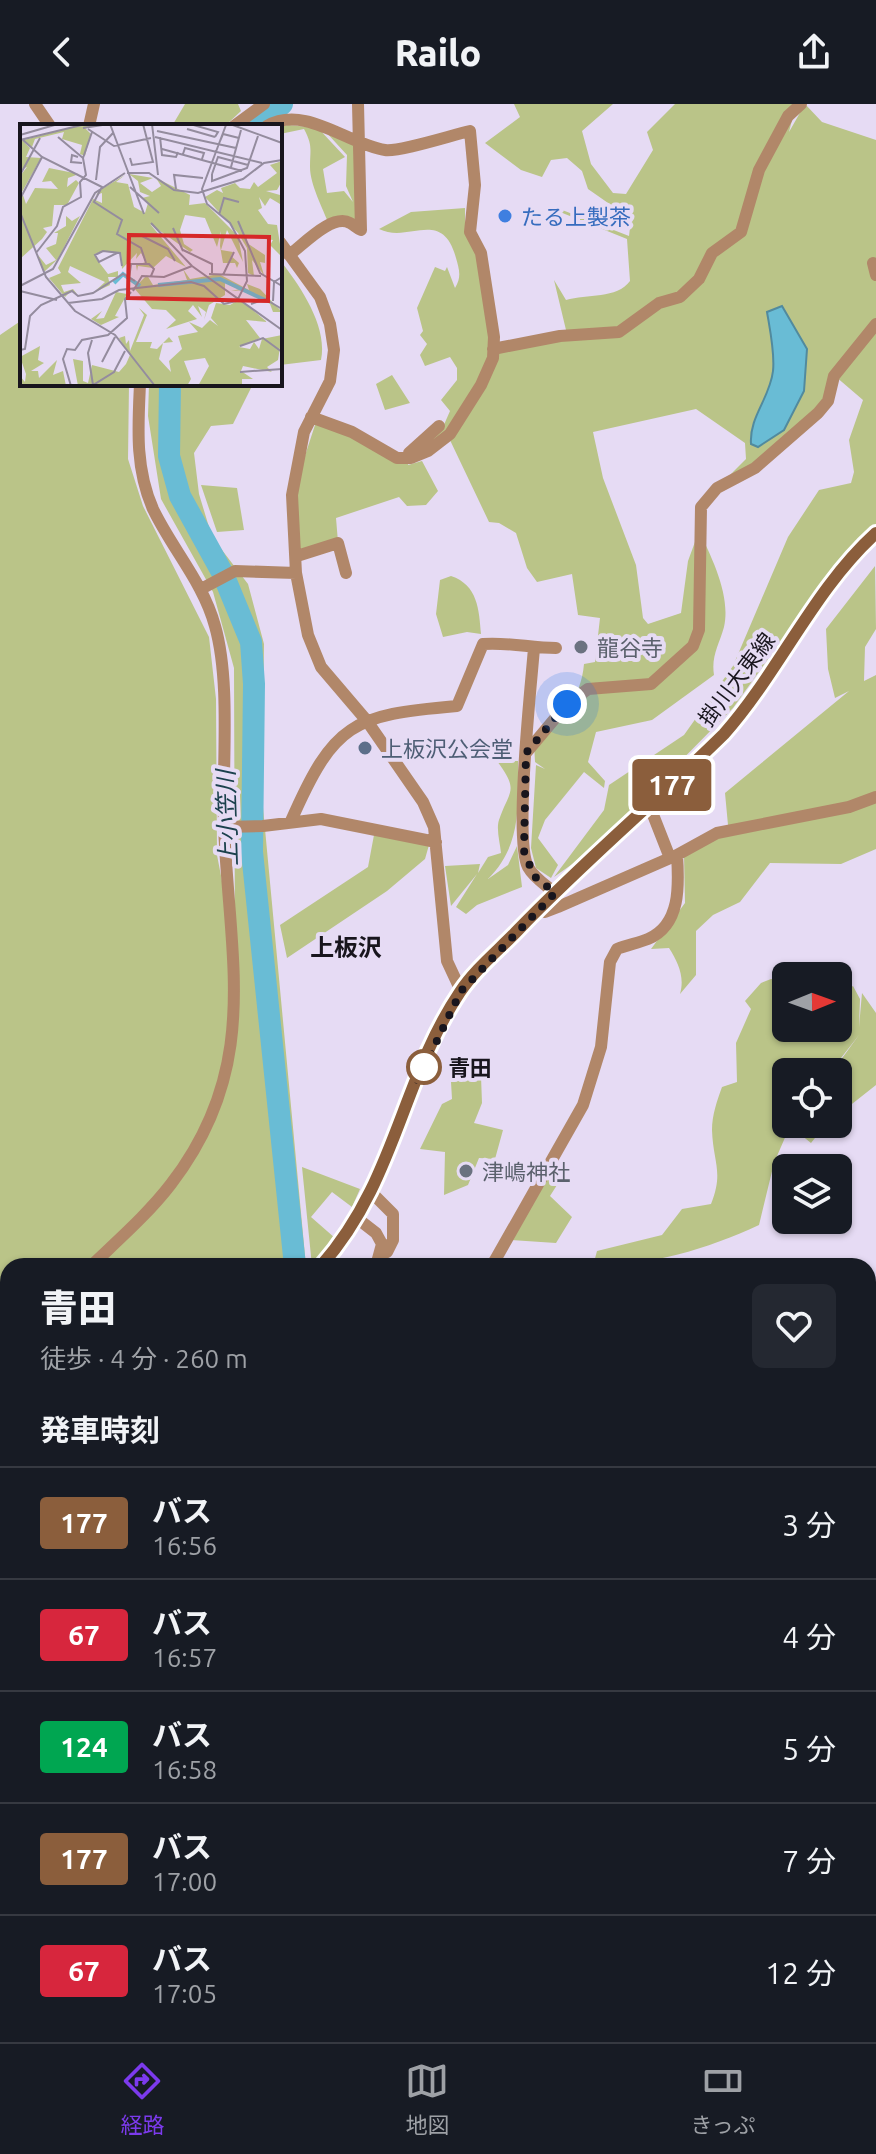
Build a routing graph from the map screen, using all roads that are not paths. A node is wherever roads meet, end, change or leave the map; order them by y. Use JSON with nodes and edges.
{"nodes":[{"id":1,"x":35,"y":104,"type":"edge"},
{"id":2,"x":94,"y":104,"type":"edge"},
{"id":3,"x":264,"y":104,"type":"edge"},
{"id":4,"x":358,"y":104,"type":"edge"},
{"id":5,"x":801,"y":104,"type":"edge"},
{"id":6,"x":49,"y":124,"type":"edge"},
{"id":7,"x":89,"y":124,"type":"edge"},
{"id":8,"x":237,"y":124,"type":"edge"},
{"id":9,"x":273,"y":124,"type":"edge"},
{"id":10,"x":362,"y":140,"type":"junction"},
{"id":11,"x":282,"y":245,"type":"edge"},
{"id":12,"x":289,"y":255,"type":"junction"},
{"id":13,"x":876,"y":324,"type":"edge"},
{"id":14,"x":493,"y":349,"type":"junction"},
{"id":15,"x":140,"y":386,"type":"edge"},
{"id":16,"x":311,"y":417,"type":"junction"},
{"id":17,"x":439,"y":426,"type":"dead end"},
{"id":18,"x":390,"y":455,"type":"junction"},
{"id":19,"x":876,"y":533,"type":"edge"},
{"id":20,"x":297,"y":556,"type":"junction"},
{"id":21,"x":296,"y":573,"type":"junction"},
{"id":22,"x":346,"y":573,"type":"dead end"},
{"id":23,"x":205,"y":587,"type":"junction"},
{"id":24,"x":534,"y":648,"type":"junction"},
{"id":25,"x":556,"y":648,"type":"dead end"},
{"id":26,"x":367,"y":721,"type":"junction"},
{"id":27,"x":526,"y":753,"type":"junction"},
{"id":28,"x":876,"y":797,"type":"edge"},
{"id":29,"x":650,"y":807,"type":"junction"},
{"id":30,"x":291,"y":821,"type":"junction"},
{"id":31,"x":224,"y":827,"type":"junction"},
{"id":32,"x":436,"y":842,"type":"junction"},
{"id":33,"x":673,"y":857,"type":"junction"},
{"id":34,"x":555,"y":893,"type":"junction"},
{"id":35,"x":538,"y":910,"type":"junction"},
{"id":36,"x":461,"y":991,"type":"junction"},
{"id":37,"x":372,"y":1193,"type":"junction"},
{"id":38,"x":358,"y":1219,"type":"junction"},
{"id":39,"x":99,"y":1258,"type":"edge"},
{"id":40,"x":327,"y":1258,"type":"edge"},
{"id":41,"x":379,"y":1258,"type":"edge"},
{"id":42,"x":383,"y":1258,"type":"edge"},
{"id":43,"x":496,"y":1258,"type":"edge"}],
"edges":[{"from":1,"to":6,"type":"street"},
{"from":2,"to":7,"type":"street"},
{"from":3,"to":8,"type":"street"},
{"from":4,"to":10,"type":"street"},
{"from":5,"to":14,"type":"street"},
{"from":9,"to":10,"type":"street"},
{"from":10,"to":12,"type":"street"},
{"from":10,"to":14,"type":"street"},
{"from":11,"to":12,"type":"street"},
{"from":12,"to":16,"type":"street"},
{"from":13,"to":27,"type":"street"},
{"from":14,"to":18,"type":"street"},
{"from":15,"to":23,"type":"street"},
{"from":16,"to":18,"type":"street"},
{"from":16,"to":20,"type":"street"},
{"from":17,"to":18,"type":"street"},
{"from":19,"to":29,"type":"main road","name":"掛川大東線"},
{"from":20,"to":21,"type":"street"},
{"from":20,"to":22,"type":"street"},
{"from":21,"to":23,"type":"street"},
{"from":21,"to":26,"type":"street"},
{"from":23,"to":31,"type":"street"},
{"from":24,"to":25,"type":"street"},
{"from":24,"to":26,"type":"street"},
{"from":24,"to":27,"type":"street"},
{"from":26,"to":30,"type":"street"},
{"from":26,"to":32,"type":"street"},
{"from":27,"to":34,"type":"street"},
{"from":28,"to":33,"type":"street"},
{"from":29,"to":33,"type":"street"},
{"from":29,"to":34,"type":"main road","name":"掛川大東線"},
{"from":30,"to":31,"type":"street"},
{"from":30,"to":32,"type":"street"},
{"from":31,"to":39,"type":"street"},
{"from":32,"to":36,"type":"street"},
{"from":33,"to":35,"type":"street"},
{"from":33,"to":43,"type":"street"},
{"from":34,"to":35,"type":"main road","name":"掛川大東線"},
{"from":35,"to":36,"type":"main road","name":"掛川大東線"},
{"from":36,"to":37,"type":"main road","name":"掛川大東線"},
{"from":37,"to":38,"type":"main road","name":"掛川大東線"},
{"from":37,"to":42,"type":"street"},
{"from":38,"to":40,"type":"main road","name":"掛川大東線"},
{"from":38,"to":41,"type":"street"}]}
